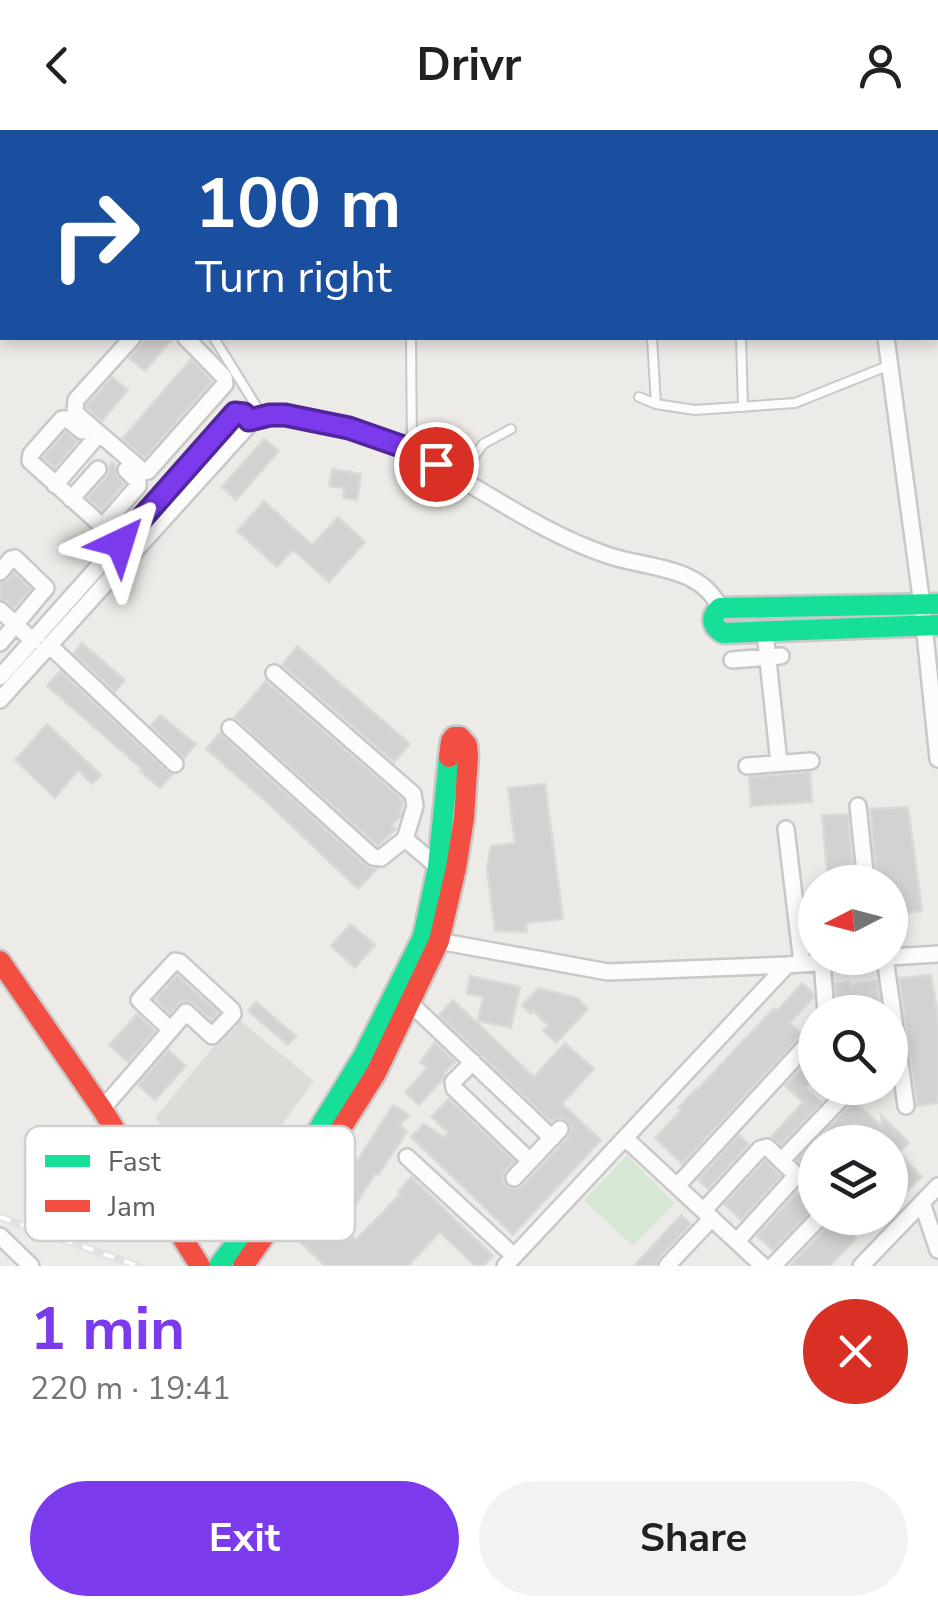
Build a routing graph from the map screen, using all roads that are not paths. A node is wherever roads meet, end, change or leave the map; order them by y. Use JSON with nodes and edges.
{"nodes":[{"id":1,"x":130,"y":340,"type":"edge"},
{"id":2,"x":188,"y":340,"type":"edge"},
{"id":3,"x":215,"y":340,"type":"edge"},
{"id":4,"x":411,"y":340,"type":"edge"},
{"id":5,"x":652,"y":340,"type":"edge"},
{"id":6,"x":741,"y":340,"type":"edge"},
{"id":7,"x":886,"y":340,"type":"edge"},
{"id":8,"x":890,"y":365,"type":"junction"},
{"id":9,"x":639,"y":397,"type":"dead end"},
{"id":10,"x":656,"y":404,"type":"junction"},
{"id":11,"x":744,"y":407,"type":"junction"},
{"id":12,"x":256,"y":418,"type":"junction"},
{"id":13,"x":188,"y":426,"type":"junction"},
{"id":14,"x":511,"y":429,"type":"dead end"},
{"id":15,"x":93,"y":441,"type":"junction"},
{"id":16,"x":208,"y":444,"type":"junction"},
{"id":17,"x":412,"y":450,"type":"junction"},
{"id":18,"x":98,"y":469,"type":"dead end"},
{"id":19,"x":459,"y":478,"type":"junction"},
{"id":20,"x":55,"y":485,"type":"junction"},
{"id":21,"x":130,"y":494,"type":"junction"},
{"id":22,"x":71,"y":500,"type":"junction"},
{"id":23,"x":149,"y":511,"type":"junction"},
{"id":24,"x":102,"y":527,"type":"junction"},
{"id":25,"x":120,"y":543,"type":"junction"},
{"id":26,"x":0,"y":572,"type":"edge"},
{"id":27,"x":720,"y":608,"type":"junction"},
{"id":28,"x":0,"y":610,"type":"edge"},
{"id":29,"x":930,"y":616,"type":"edge"},
{"id":30,"x":16,"y":625,"type":"junction"},
{"id":31,"x":765,"y":632,"type":"junction"},
{"id":32,"x":0,"y":642,"type":"edge"},
{"id":33,"x":41,"y":643,"type":"junction"},
{"id":34,"x":774,"y":657,"type":"junction"},
{"id":35,"x":732,"y":660,"type":"dead end"},
{"id":36,"x":274,"y":673,"type":"dead end"},
{"id":37,"x":0,"y":677,"type":"edge"},
{"id":38,"x":0,"y":700,"type":"edge"},
{"id":39,"x":230,"y":728,"type":"dead end"},
{"id":40,"x":938,"y":759,"type":"edge"},
{"id":41,"x":810,"y":761,"type":"dead end"},
{"id":42,"x":779,"y":763,"type":"junction"},
{"id":43,"x":175,"y":764,"type":"dead end"},
{"id":44,"x":748,"y":766,"type":"dead end"},
{"id":45,"x":858,"y":806,"type":"dead end"},
{"id":46,"x":786,"y":829,"type":"dead end"},
{"id":47,"x":404,"y":839,"type":"junction"},
{"id":48,"x":864,"y":865,"type":"edge"},
{"id":49,"x":447,"y":868,"type":"junction"},
{"id":50,"x":431,"y":939,"type":"junction"},
{"id":51,"x":938,"y":954,"type":"edge"},
{"id":52,"x":908,"y":956,"type":"edge"},
{"id":53,"x":0,"y":961,"type":"edge"},
{"id":54,"x":794,"y":964,"type":"junction"},
{"id":55,"x":798,"y":964,"type":"edge"},
{"id":56,"x":884,"y":975,"type":"edge"},
{"id":57,"x":410,"y":1003,"type":"junction"},
{"id":58,"x":171,"y":1030,"type":"junction"},
{"id":59,"x":798,"y":1054,"type":"edge"},
{"id":60,"x":472,"y":1062,"type":"junction"},
{"id":61,"x":368,"y":1068,"type":"junction"},
{"id":62,"x":834,"y":1105,"type":"edge"},
{"id":63,"x":906,"y":1106,"type":"dead end"},
{"id":64,"x":102,"y":1109,"type":"junction"},
{"id":65,"x":114,"y":1126,"type":"edge"},
{"id":66,"x":324,"y":1126,"type":"edge"},
{"id":67,"x":342,"y":1126,"type":"edge"},
{"id":68,"x":625,"y":1138,"type":"junction"},
{"id":69,"x":407,"y":1157,"type":"dead end"},
{"id":70,"x":781,"y":1160,"type":"junction"},
{"id":71,"x":530,"y":1161,"type":"junction"},
{"id":72,"x":514,"y":1178,"type":"dead end"},
{"id":73,"x":677,"y":1186,"type":"junction"},
{"id":74,"x":938,"y":1186,"type":"edge"},
{"id":75,"x":922,"y":1202,"type":"junction"},
{"id":76,"x":708,"y":1214,"type":"junction"},
{"id":77,"x":935,"y":1231,"type":"edge"},
{"id":78,"x":803,"y":1235,"type":"edge"},
{"id":79,"x":0,"y":1236,"type":"edge"},
{"id":80,"x":195,"y":1241,"type":"edge"},
{"id":81,"x":231,"y":1241,"type":"edge"},
{"id":82,"x":261,"y":1241,"type":"edge"},
{"id":83,"x":737,"y":1242,"type":"junction"},
{"id":84,"x":938,"y":1250,"type":"edge"},
{"id":85,"x":509,"y":1261,"type":"edge"},
{"id":86,"x":212,"y":1265,"type":"edge"},
{"id":87,"x":30,"y":1266,"type":"edge"},
{"id":88,"x":243,"y":1266,"type":"edge"},
{"id":89,"x":667,"y":1266,"type":"edge"},
{"id":90,"x":763,"y":1266,"type":"edge"},
{"id":91,"x":773,"y":1266,"type":"edge"},
{"id":92,"x":862,"y":1266,"type":"edge"}],
"edges":[{"from":1,"to":13,"type":"street"},
{"from":2,"to":13,"type":"street"},
{"from":3,"to":12,"type":"lane"},
{"from":4,"to":17,"type":"lane"},
{"from":5,"to":10,"type":"lane"},
{"from":6,"to":11,"type":"lane"},
{"from":7,"to":8,"type":"street"},
{"from":8,"to":11,"type":"lane"},
{"from":8,"to":29,"type":"street"},
{"from":9,"to":10,"type":"lane"},
{"from":10,"to":11,"type":"lane"},
{"from":12,"to":16,"type":"street"},
{"from":12,"to":17,"type":"street"},
{"from":12,"to":33,"type":"street"},
{"from":13,"to":16,"type":"street"},
{"from":14,"to":19,"type":"lane"},
{"from":15,"to":20,"type":"street"},
{"from":15,"to":20,"type":"street"},
{"from":15,"to":21,"type":"street"},
{"from":16,"to":23,"type":"street"},
{"from":17,"to":19,"type":"street"},
{"from":18,"to":22,"type":"street"},
{"from":19,"to":27,"type":"street"},
{"from":20,"to":22,"type":"street"},
{"from":21,"to":23,"type":"street"},
{"from":21,"to":24,"type":"street"},
{"from":22,"to":24,"type":"street"},
{"from":23,"to":25,"type":"street"},
{"from":24,"to":25,"type":"street"},
{"from":25,"to":33,"type":"street"},
{"from":26,"to":30,"type":"street"},
{"from":27,"to":29,"type":"street"},
{"from":27,"to":31,"type":"street"},
{"from":28,"to":30,"type":"street"},
{"from":29,"to":31,"type":"street"},
{"from":29,"to":40,"type":"street"},
{"from":30,"to":32,"type":"street"},
{"from":30,"to":33,"type":"street"},
{"from":31,"to":34,"type":"street"},
{"from":33,"to":37,"type":"street"},
{"from":33,"to":38,"type":"street"},
{"from":33,"to":43,"type":"street"},
{"from":34,"to":35,"type":"street"},
{"from":34,"to":42,"type":"street"},
{"from":36,"to":47,"type":"street"},
{"from":39,"to":47,"type":"street"},
{"from":41,"to":42,"type":"street"},
{"from":42,"to":44,"type":"street"},
{"from":45,"to":48,"type":"street"},
{"from":46,"to":54,"type":"street"},
{"from":47,"to":49,"type":"street"},
{"from":49,"to":49,"type":"street"},
{"from":49,"to":50,"type":"street"},
{"from":50,"to":54,"type":"street"},
{"from":50,"to":57,"type":"street"},
{"from":50,"to":61,"type":"street"},
{"from":51,"to":52,"type":"street"},
{"from":53,"to":64,"type":"street"},
{"from":54,"to":55,"type":"street"},
{"from":54,"to":68,"type":"street"},
{"from":56,"to":63,"type":"street"},
{"from":57,"to":60,"type":"street"},
{"from":57,"to":61,"type":"street"},
{"from":58,"to":58,"type":"street"},
{"from":58,"to":64,"type":"street"},
{"from":59,"to":73,"type":"street"},
{"from":60,"to":71,"type":"street"},
{"from":60,"to":71,"type":"street"},
{"from":61,"to":66,"type":"street"},
{"from":61,"to":67,"type":"street"},
{"from":62,"to":70,"type":"street"},
{"from":64,"to":65,"type":"street"},
{"from":68,"to":73,"type":"street"},
{"from":68,"to":85,"type":"street"},
{"from":69,"to":85,"type":"street"},
{"from":70,"to":76,"type":"street"},
{"from":70,"to":83,"type":"street"},
{"from":71,"to":72,"type":"street"},
{"from":73,"to":76,"type":"street"},
{"from":74,"to":75,"type":"street"},
{"from":75,"to":77,"type":"street"},
{"from":75,"to":92,"type":"street"},
{"from":76,"to":83,"type":"street"},
{"from":76,"to":89,"type":"street"},
{"from":77,"to":84,"type":"street"},
{"from":78,"to":91,"type":"street"},
{"from":79,"to":87,"type":"street"},
{"from":80,"to":86,"type":"street"},
{"from":81,"to":86,"type":"street"},
{"from":82,"to":88,"type":"street"},
{"from":83,"to":90,"type":"street"}]}
